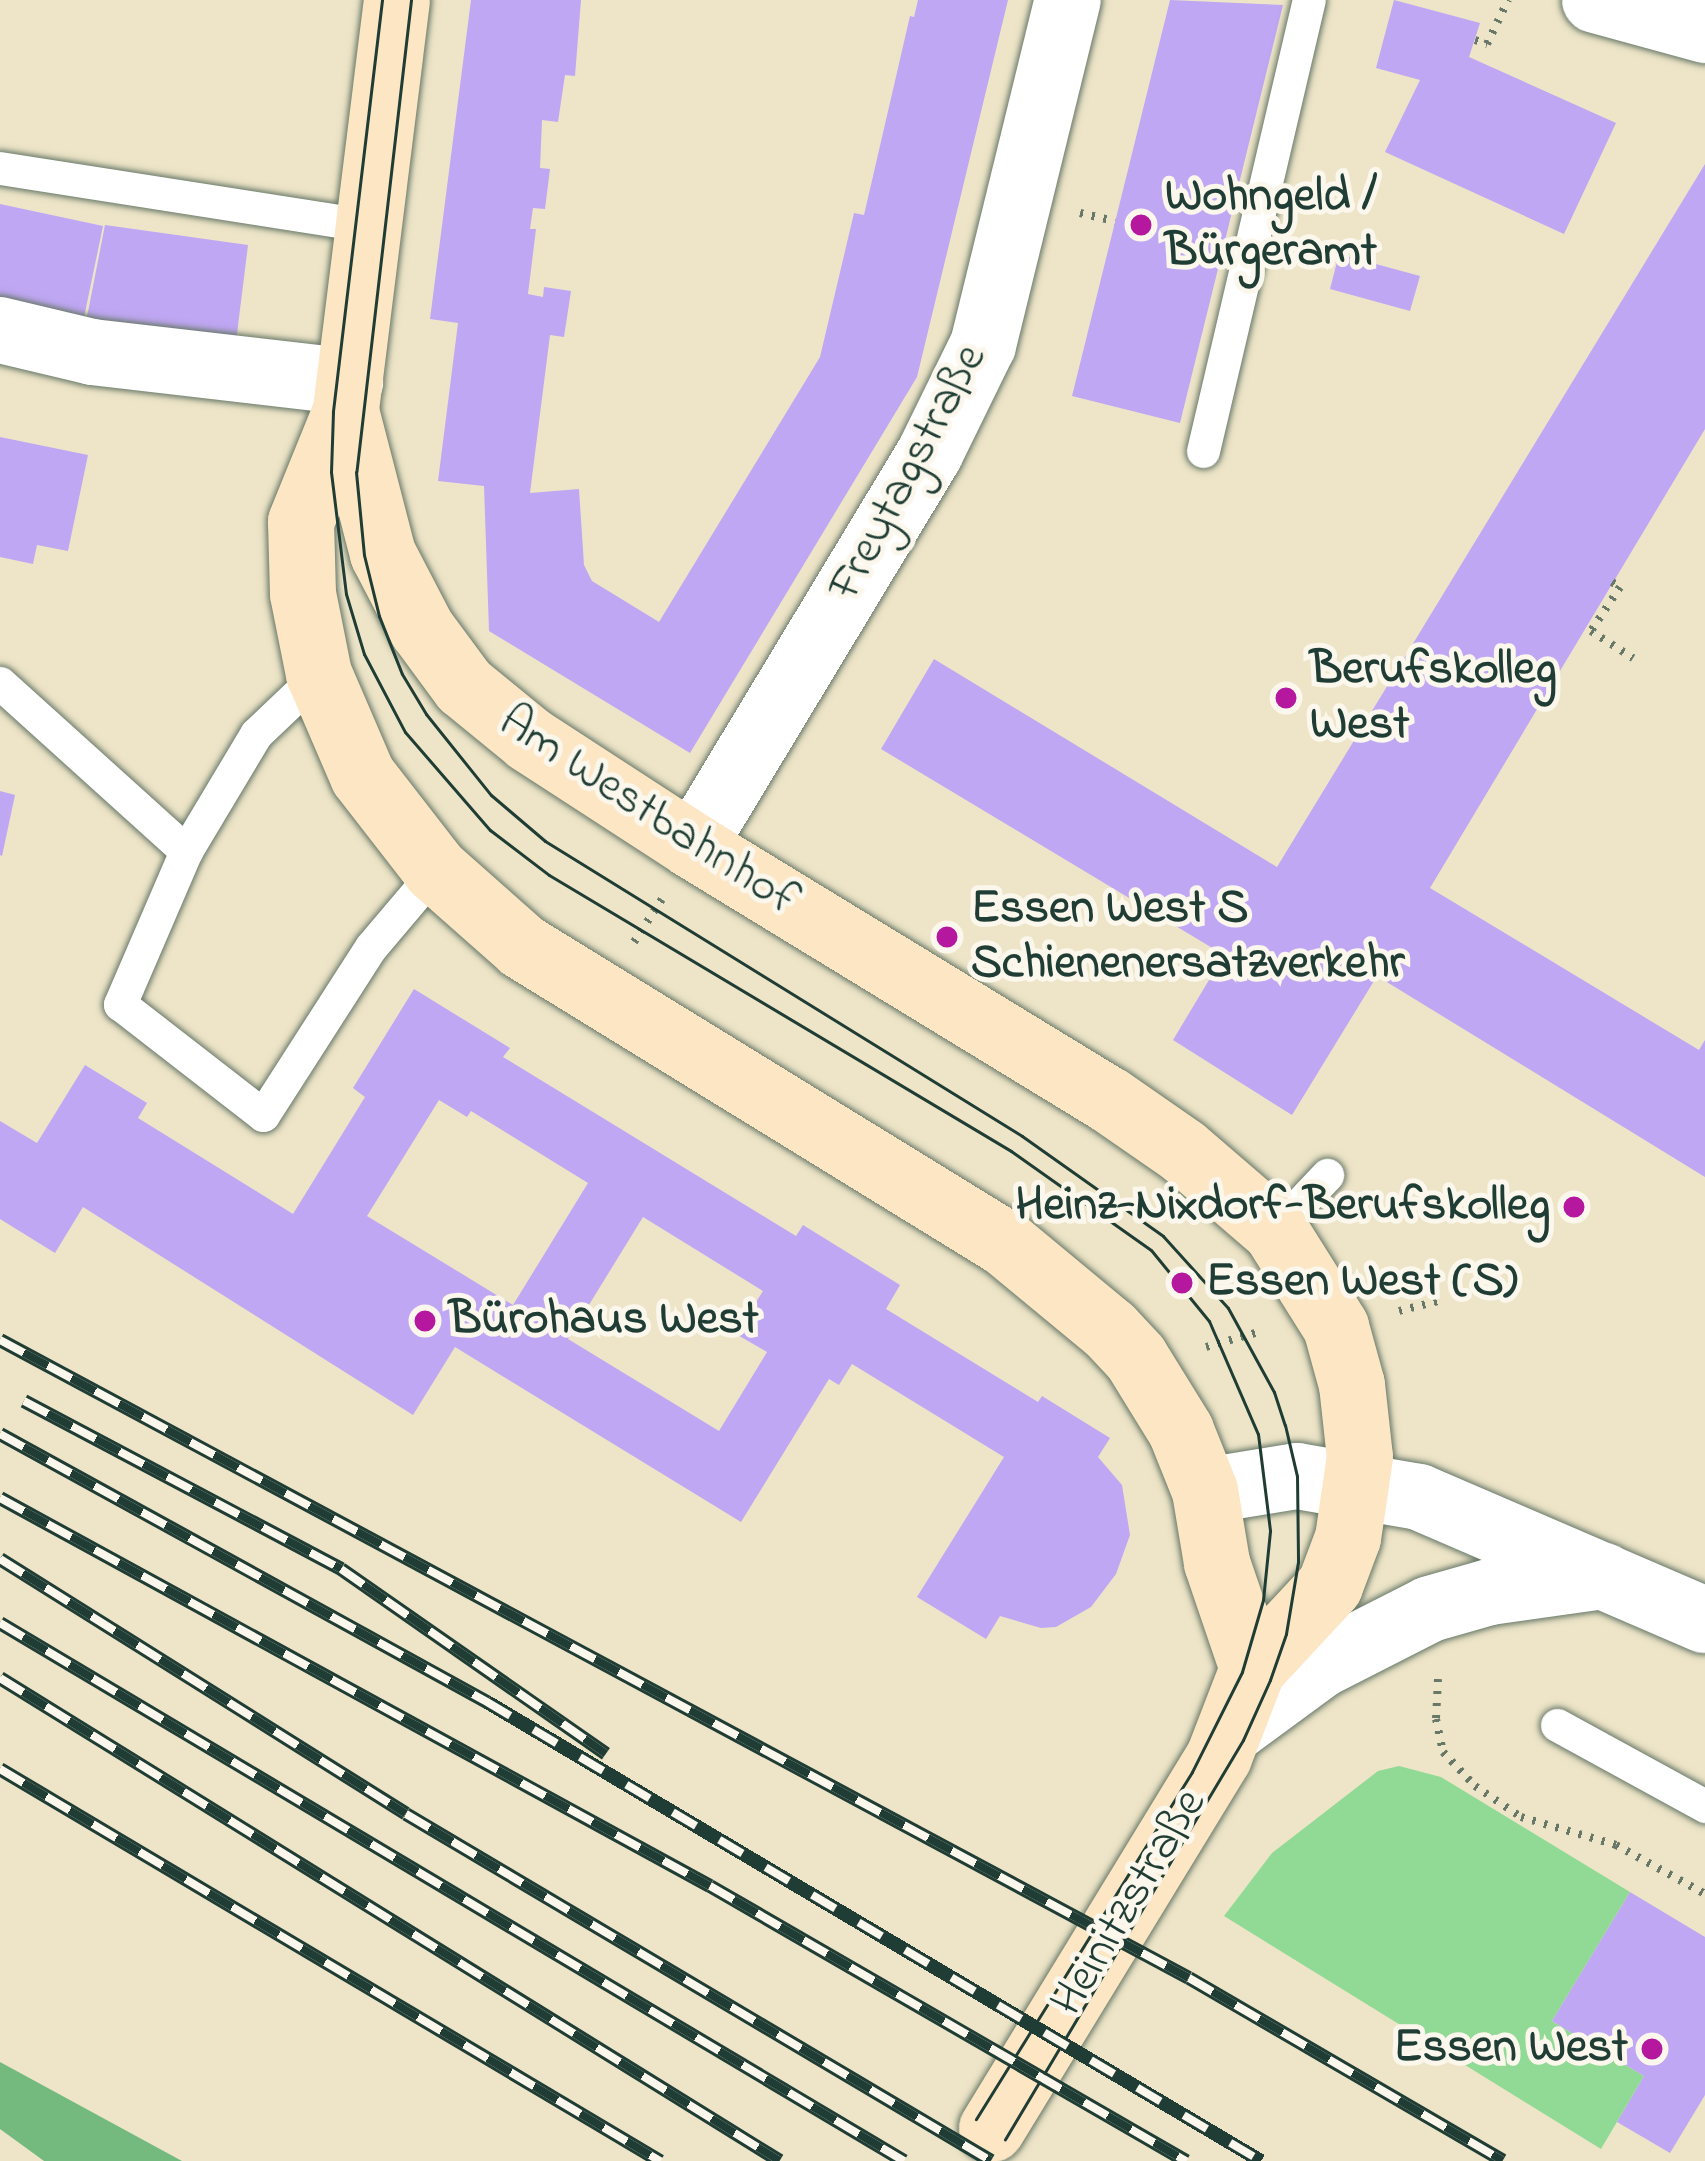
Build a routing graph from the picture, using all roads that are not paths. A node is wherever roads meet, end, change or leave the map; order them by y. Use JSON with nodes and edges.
{"nodes":[{"id":1,"x":398,"y":0,"type":"edge"},
{"id":2,"x":1068,"y":0,"type":"edge"},
{"id":3,"x":1309,"y":0,"type":"edge"},
{"id":4,"x":1595,"y":0,"type":"edge"},
{"id":5,"x":1705,"y":30,"type":"edge"},
{"id":6,"x":0,"y":168,"type":"edge"},
{"id":7,"x":369,"y":226,"type":"junction"},
{"id":8,"x":0,"y":330,"type":"edge"},
{"id":9,"x":348,"y":396,"type":"junction"},
{"id":10,"x":1203,"y":451,"type":"dead end"},
{"id":11,"x":319,"y":674,"type":"junction"},
{"id":12,"x":0,"y":683,"type":"edge"},
{"id":13,"x":186,"y":851,"type":"junction"},
{"id":14,"x":436,"y":870,"type":"junction"},
{"id":15,"x":678,"y":872,"type":"junction"},
{"id":16,"x":1327,"y":1175,"type":"dead end"},
{"id":17,"x":1274,"y":1230,"type":"junction"},
{"id":18,"x":1359,"y":1484,"type":"junction"},
{"id":19,"x":1205,"y":1491,"type":"junction"},
{"id":20,"x":1608,"y":1576,"type":"junction"},
{"id":21,"x":1705,"y":1621,"type":"edge"},
{"id":22,"x":1253,"y":1670,"type":"junction"},
{"id":23,"x":1557,"y":1725,"type":"dead end"},
{"id":24,"x":1232,"y":1730,"type":"junction"},
{"id":25,"x":1705,"y":1806,"type":"edge"},
{"id":26,"x":992,"y":2129,"type":"dead end"}],
"edges":[{"from":1,"to":7,"type":"main road"},
{"from":2,"to":15,"type":"street","name":"Freytagstraße"},
{"from":3,"to":10,"type":"lane"},
{"from":4,"to":5,"type":"street"},
{"from":6,"to":7,"type":"lane"},
{"from":7,"to":9,"type":"main road"},
{"from":8,"to":9,"type":"street"},
{"from":9,"to":11,"type":"main road"},
{"from":9,"to":15,"type":"main road","name":"Am Westbahnhof"},
{"from":11,"to":13,"type":"lane"},
{"from":11,"to":14,"type":"main road"},
{"from":12,"to":13,"type":"lane"},
{"from":13,"to":14,"type":"lane"},
{"from":14,"to":19,"type":"main road"},
{"from":15,"to":17,"type":"main road","name":"Am Westbahnhof"},
{"from":16,"to":17,"type":"lane"},
{"from":17,"to":18,"type":"main road","name":"Am Westbahnhof"},
{"from":18,"to":19,"type":"street"},
{"from":18,"to":20,"type":"street"},
{"from":18,"to":22,"type":"main road","name":"Am Westbahnhof"},
{"from":19,"to":22,"type":"main road"},
{"from":20,"to":21,"type":"street"},
{"from":20,"to":24,"type":"street"},
{"from":22,"to":24,"type":"main road","name":"Heinitzstraße"},
{"from":23,"to":25,"type":"lane"},
{"from":24,"to":26,"type":"main road","name":"Heinitzstraße"}]}
